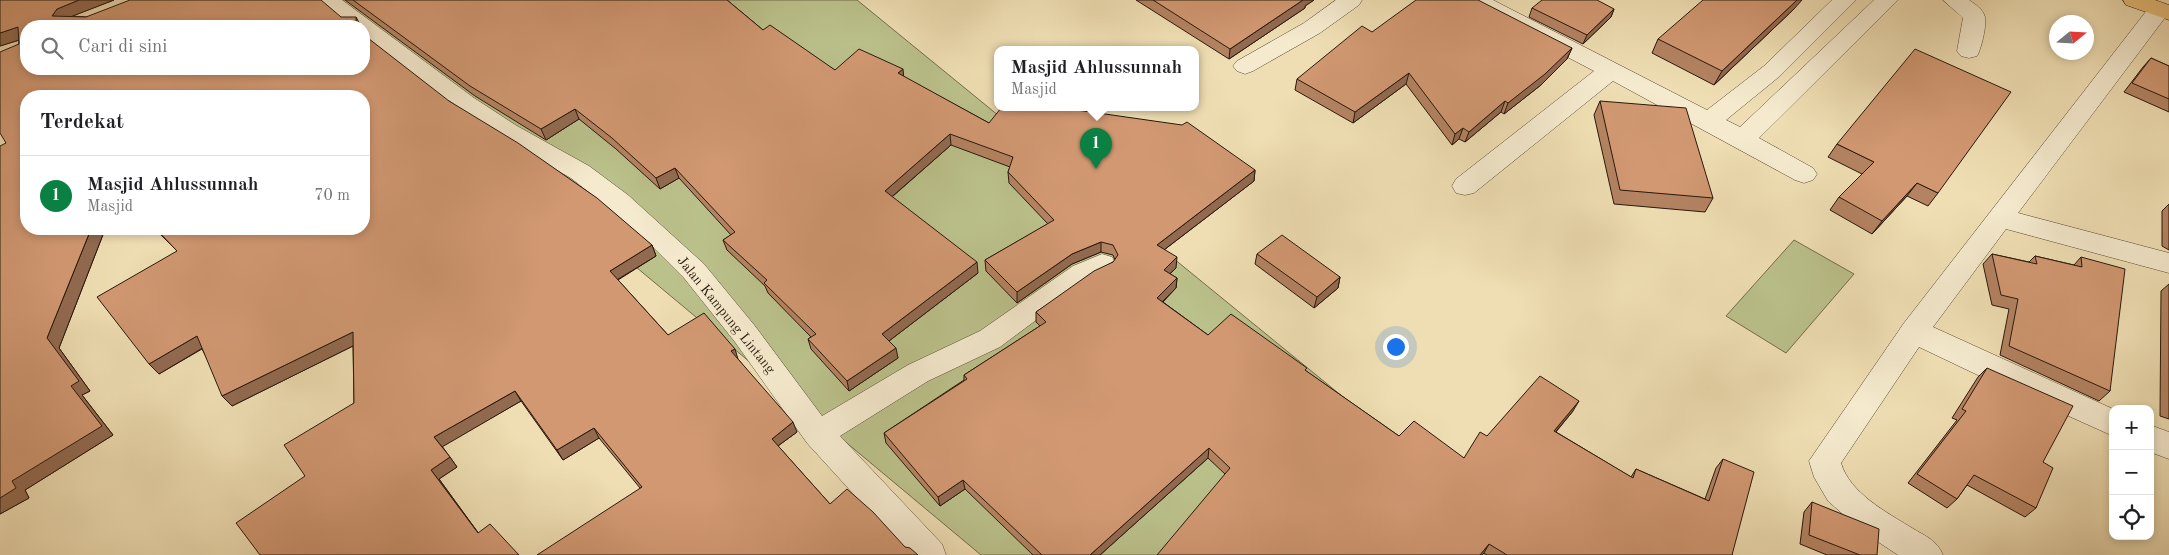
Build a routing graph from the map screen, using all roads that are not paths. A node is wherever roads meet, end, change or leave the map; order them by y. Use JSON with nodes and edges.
{"nodes":[{"id":1,"x":328,"y":0,"type":"edge"},
{"id":2,"x":1350,"y":0,"type":"edge"},
{"id":3,"x":1476,"y":0,"type":"edge"},
{"id":4,"x":1845,"y":0,"type":"edge"},
{"id":5,"x":1954,"y":0,"type":"edge"},
{"id":6,"x":2134,"y":0,"type":"edge"},
{"id":7,"x":1875,"y":2,"type":"edge"},
{"id":8,"x":2164,"y":11,"type":"edge"},
{"id":9,"x":354,"y":20,"type":"edge"},
{"id":10,"x":370,"y":32,"type":"edge"},
{"id":11,"x":1969,"y":51,"type":"dead end"},
{"id":12,"x":1245,"y":66,"type":"dead end"},
{"id":13,"x":1611,"y":70,"type":"junction"},
{"id":14,"x":1709,"y":121,"type":"junction"},
{"id":15,"x":1742,"y":140,"type":"junction"},
{"id":16,"x":1804,"y":174,"type":"dead end"},
{"id":17,"x":1465,"y":186,"type":"dead end"},
{"id":18,"x":2000,"y":218,"type":"junction"},
{"id":19,"x":2169,"y":263,"type":"edge"},
{"id":20,"x":1102,"y":264,"type":"dead end"},
{"id":21,"x":1914,"y":331,"type":"junction"},
{"id":22,"x":2109,"y":421,"type":"edge"},
{"id":23,"x":818,"y":434,"type":"junction"},
{"id":24,"x":2154,"y":440,"type":"edge"},
{"id":25,"x":2169,"y":446,"type":"edge"},
{"id":26,"x":919,"y":552,"type":"edge"},
{"id":27,"x":1927,"y":555,"type":"edge"}],
"edges":[{"from":1,"to":9,"type":"street","name":"Jalan Kampung Lintang"},
{"from":2,"to":12,"type":"street"},
{"from":3,"to":13,"type":"street"},
{"from":4,"to":14,"type":"street"},
{"from":5,"to":11,"type":"street"},
{"from":6,"to":8,"type":"main road"},
{"from":7,"to":15,"type":"street"},
{"from":8,"to":18,"type":"street"},
{"from":10,"to":23,"type":"street","name":"Jalan Kampung Lintang"},
{"from":13,"to":14,"type":"street"},
{"from":13,"to":17,"type":"street"},
{"from":14,"to":15,"type":"street"},
{"from":15,"to":16,"type":"street"},
{"from":18,"to":19,"type":"street"},
{"from":18,"to":21,"type":"street"},
{"from":20,"to":23,"type":"street"},
{"from":21,"to":22,"type":"street"},
{"from":21,"to":27,"type":"street"},
{"from":23,"to":26,"type":"street","name":"Jalan Kampung Lintang"},
{"from":24,"to":25,"type":"street"}]}
